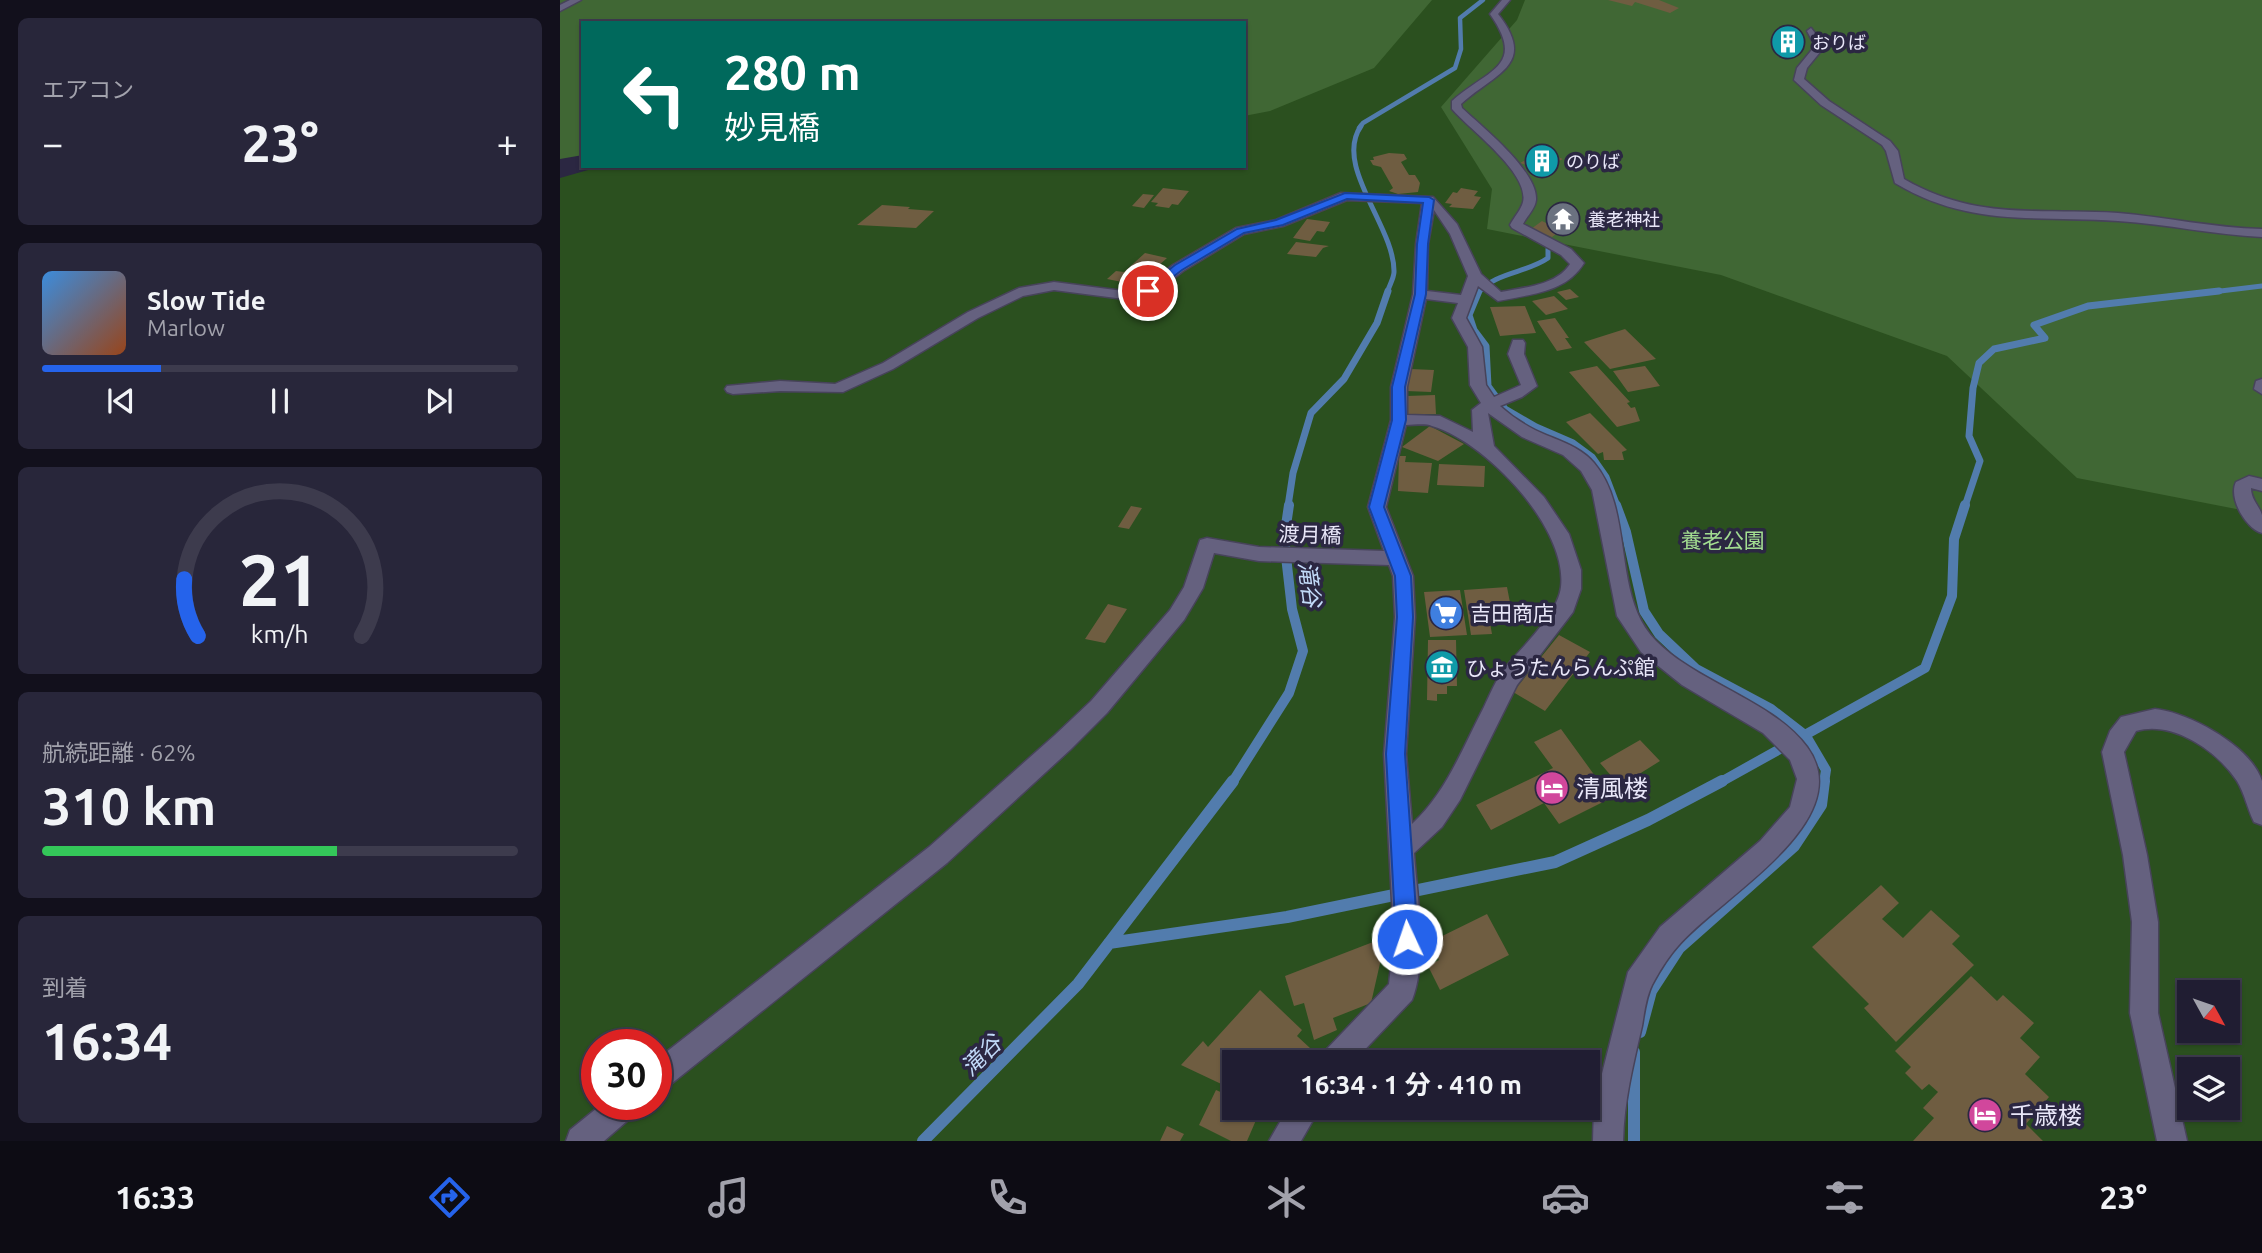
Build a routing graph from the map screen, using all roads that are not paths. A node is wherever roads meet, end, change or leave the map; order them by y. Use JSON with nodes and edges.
{"nodes":[{"id":1,"x":577,"y":0,"type":"edge"},
{"id":2,"x":1506,"y":0,"type":"edge"},
{"id":3,"x":560,"y":8,"type":"edge"},
{"id":4,"x":1811,"y":31,"type":"dead end"},
{"id":5,"x":1429,"y":200,"type":"junction"},
{"id":6,"x":2262,"y":233,"type":"edge"},
{"id":7,"x":1475,"y":276,"type":"junction"},
{"id":8,"x":1420,"y":294,"type":"junction"},
{"id":9,"x":1466,"y":300,"type":"junction"},
{"id":10,"x":1518,"y":343,"type":"dead end"},
{"id":11,"x":733,"y":389,"type":"dead end"},
{"id":12,"x":1492,"y":404,"type":"junction"},
{"id":13,"x":1399,"y":420,"type":"junction"},
{"id":14,"x":1441,"y":424,"type":"junction"},
{"id":15,"x":1484,"y":444,"type":"junction"},
{"id":16,"x":2262,"y":485,"type":"edge"},
{"id":17,"x":2262,"y":527,"type":"edge"},
{"id":18,"x":1397,"y":558,"type":"junction"},
{"id":19,"x":2262,"y":814,"type":"edge"},
{"id":20,"x":1403,"y":859,"type":"junction"},
{"id":21,"x":1345,"y":1050,"type":"edge"},
{"id":22,"x":672,"y":1065,"type":"edge"},
{"id":23,"x":606,"y":1120,"type":"edge"},
{"id":24,"x":1297,"y":1120,"type":"edge"},
{"id":25,"x":581,"y":1141,"type":"edge"},
{"id":26,"x":1284,"y":1141,"type":"edge"},
{"id":27,"x":1608,"y":1141,"type":"edge"},
{"id":28,"x":2172,"y":1141,"type":"edge"}],
"edges":[{"from":1,"to":3,"type":"street"},
{"from":2,"to":7,"type":"street"},
{"from":4,"to":6,"type":"street"},
{"from":5,"to":7,"type":"street"},
{"from":5,"to":8,"type":"street"},
{"from":5,"to":11,"type":"street"},
{"from":7,"to":9,"type":"street"},
{"from":8,"to":9,"type":"street"},
{"from":8,"to":13,"type":"street"},
{"from":9,"to":12,"type":"street"},
{"from":10,"to":12,"type":"street"},
{"from":12,"to":14,"type":"street"},
{"from":12,"to":15,"type":"street"},
{"from":12,"to":27,"type":"street"},
{"from":13,"to":14,"type":"street"},
{"from":13,"to":18,"type":"street"},
{"from":14,"to":15,"type":"street"},
{"from":15,"to":20,"type":"street"},
{"from":16,"to":17,"type":"street"},
{"from":18,"to":20,"type":"street"},
{"from":18,"to":22,"type":"street","name":"渡月橋"},
{"from":19,"to":28,"type":"street"},
{"from":20,"to":21,"type":"street"},
{"from":23,"to":25,"type":"street"},
{"from":24,"to":26,"type":"street"}]}
